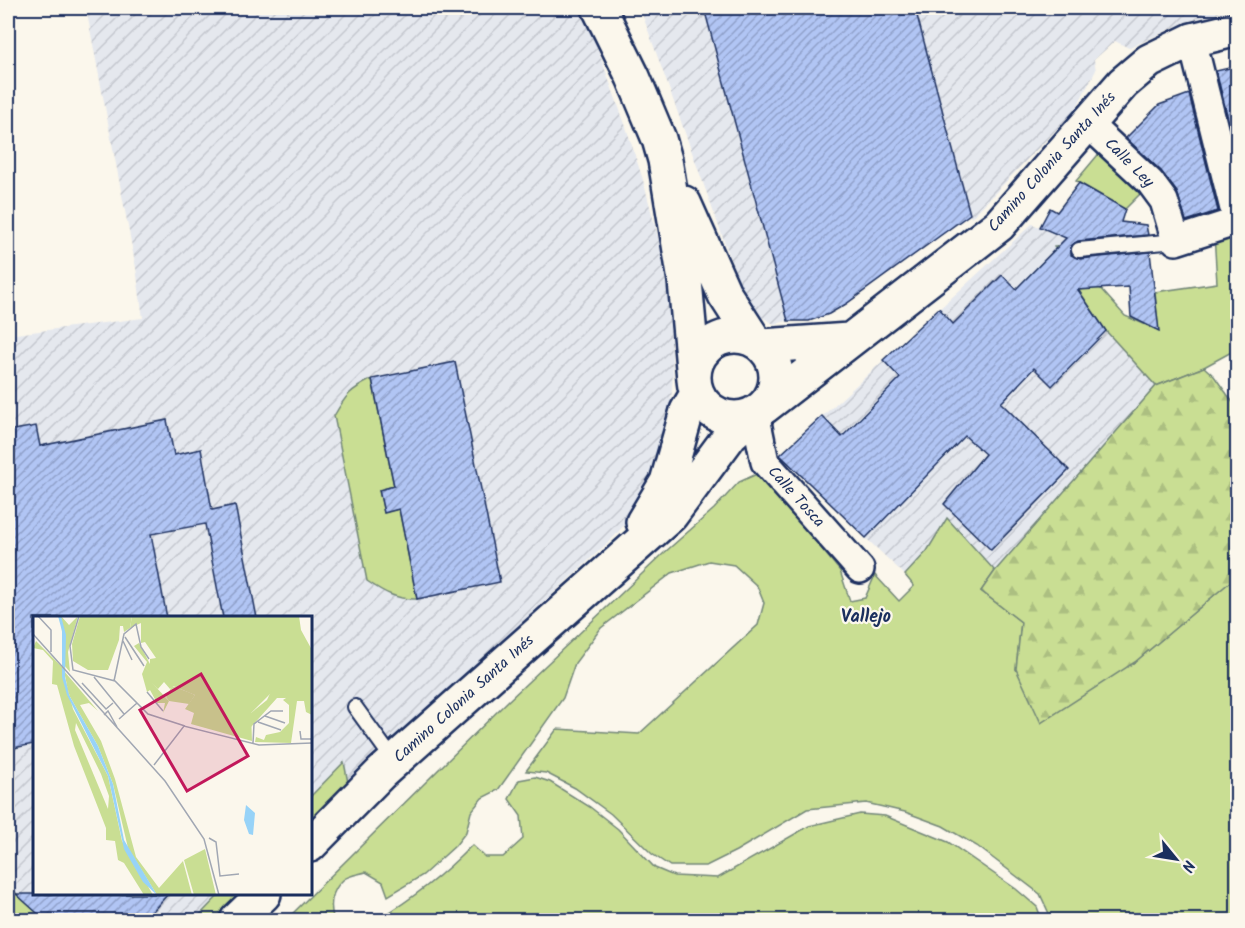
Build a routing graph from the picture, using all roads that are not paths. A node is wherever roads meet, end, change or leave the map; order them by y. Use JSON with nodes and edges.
{"nodes":[{"id":1,"x":599,"y":8,"type":"edge"},
{"id":2,"x":616,"y":8,"type":"edge"},
{"id":3,"x":1238,"y":29,"type":"edge"},
{"id":4,"x":1192,"y":40,"type":"junction"},
{"id":5,"x":633,"y":76,"type":"junction"},
{"id":6,"x":1087,"y":123,"type":"junction"},
{"id":7,"x":665,"y":160,"type":"junction"},
{"id":8,"x":1237,"y":221,"type":"edge"},
{"id":9,"x":1176,"y":241,"type":"junction"},
{"id":10,"x":1079,"y":250,"type":"dead end"},
{"id":11,"x":849,"y":340,"type":"junction"},
{"id":12,"x":758,"y":343,"type":"junction"},
{"id":13,"x":695,"y":386,"type":"junction"},
{"id":14,"x":759,"y":410,"type":"junction"},
{"id":15,"x":622,"y":558,"type":"junction"},
{"id":16,"x":860,"y":569,"type":"dead end"},
{"id":17,"x":355,"y":707,"type":"dead end"},
{"id":18,"x":393,"y":761,"type":"junction"},
{"id":19,"x":312,"y":843,"type":"edge"},
{"id":20,"x":263,"y":895,"type":"edge"},
{"id":21,"x":237,"y":921,"type":"edge"}],
"edges":[{"from":1,"to":5,"type":"main road"},
{"from":2,"to":5,"type":"main road"},
{"from":3,"to":4,"type":"main road","name":"Camino Colonia Santa Inés"},
{"from":4,"to":6,"type":"main road","name":"Camino Colonia Santa Inés"},
{"from":4,"to":8,"type":"street"},
{"from":5,"to":7,"type":"main road"},
{"from":6,"to":9,"type":"street","name":"Calle Ley"},
{"from":6,"to":11,"type":"main road","name":"Camino Colonia Santa Inés"},
{"from":7,"to":12,"type":"main road"},
{"from":7,"to":13,"type":"main road"},
{"from":8,"to":9,"type":"street"},
{"from":9,"to":10,"type":"lane"},
{"from":11,"to":12,"type":"main road"},
{"from":11,"to":14,"type":"main road","name":"Camino Colonia Santa Inés"},
{"from":12,"to":13,"type":"main road"},
{"from":12,"to":14,"type":"main road"},
{"from":13,"to":14,"type":"main road"},
{"from":13,"to":15,"type":"main road","name":"Camino Colonia Santa Inés"},
{"from":14,"to":15,"type":"main road","name":"Camino Colonia Santa Inés"},
{"from":14,"to":16,"type":"street","name":"Calle Tosca"},
{"from":15,"to":18,"type":"main road","name":"Camino Colonia Santa Inés"},
{"from":17,"to":18,"type":"lane"},
{"from":18,"to":19,"type":"main road","name":"Camino Colonia Santa Inés"},
{"from":20,"to":21,"type":"main road"}]}
